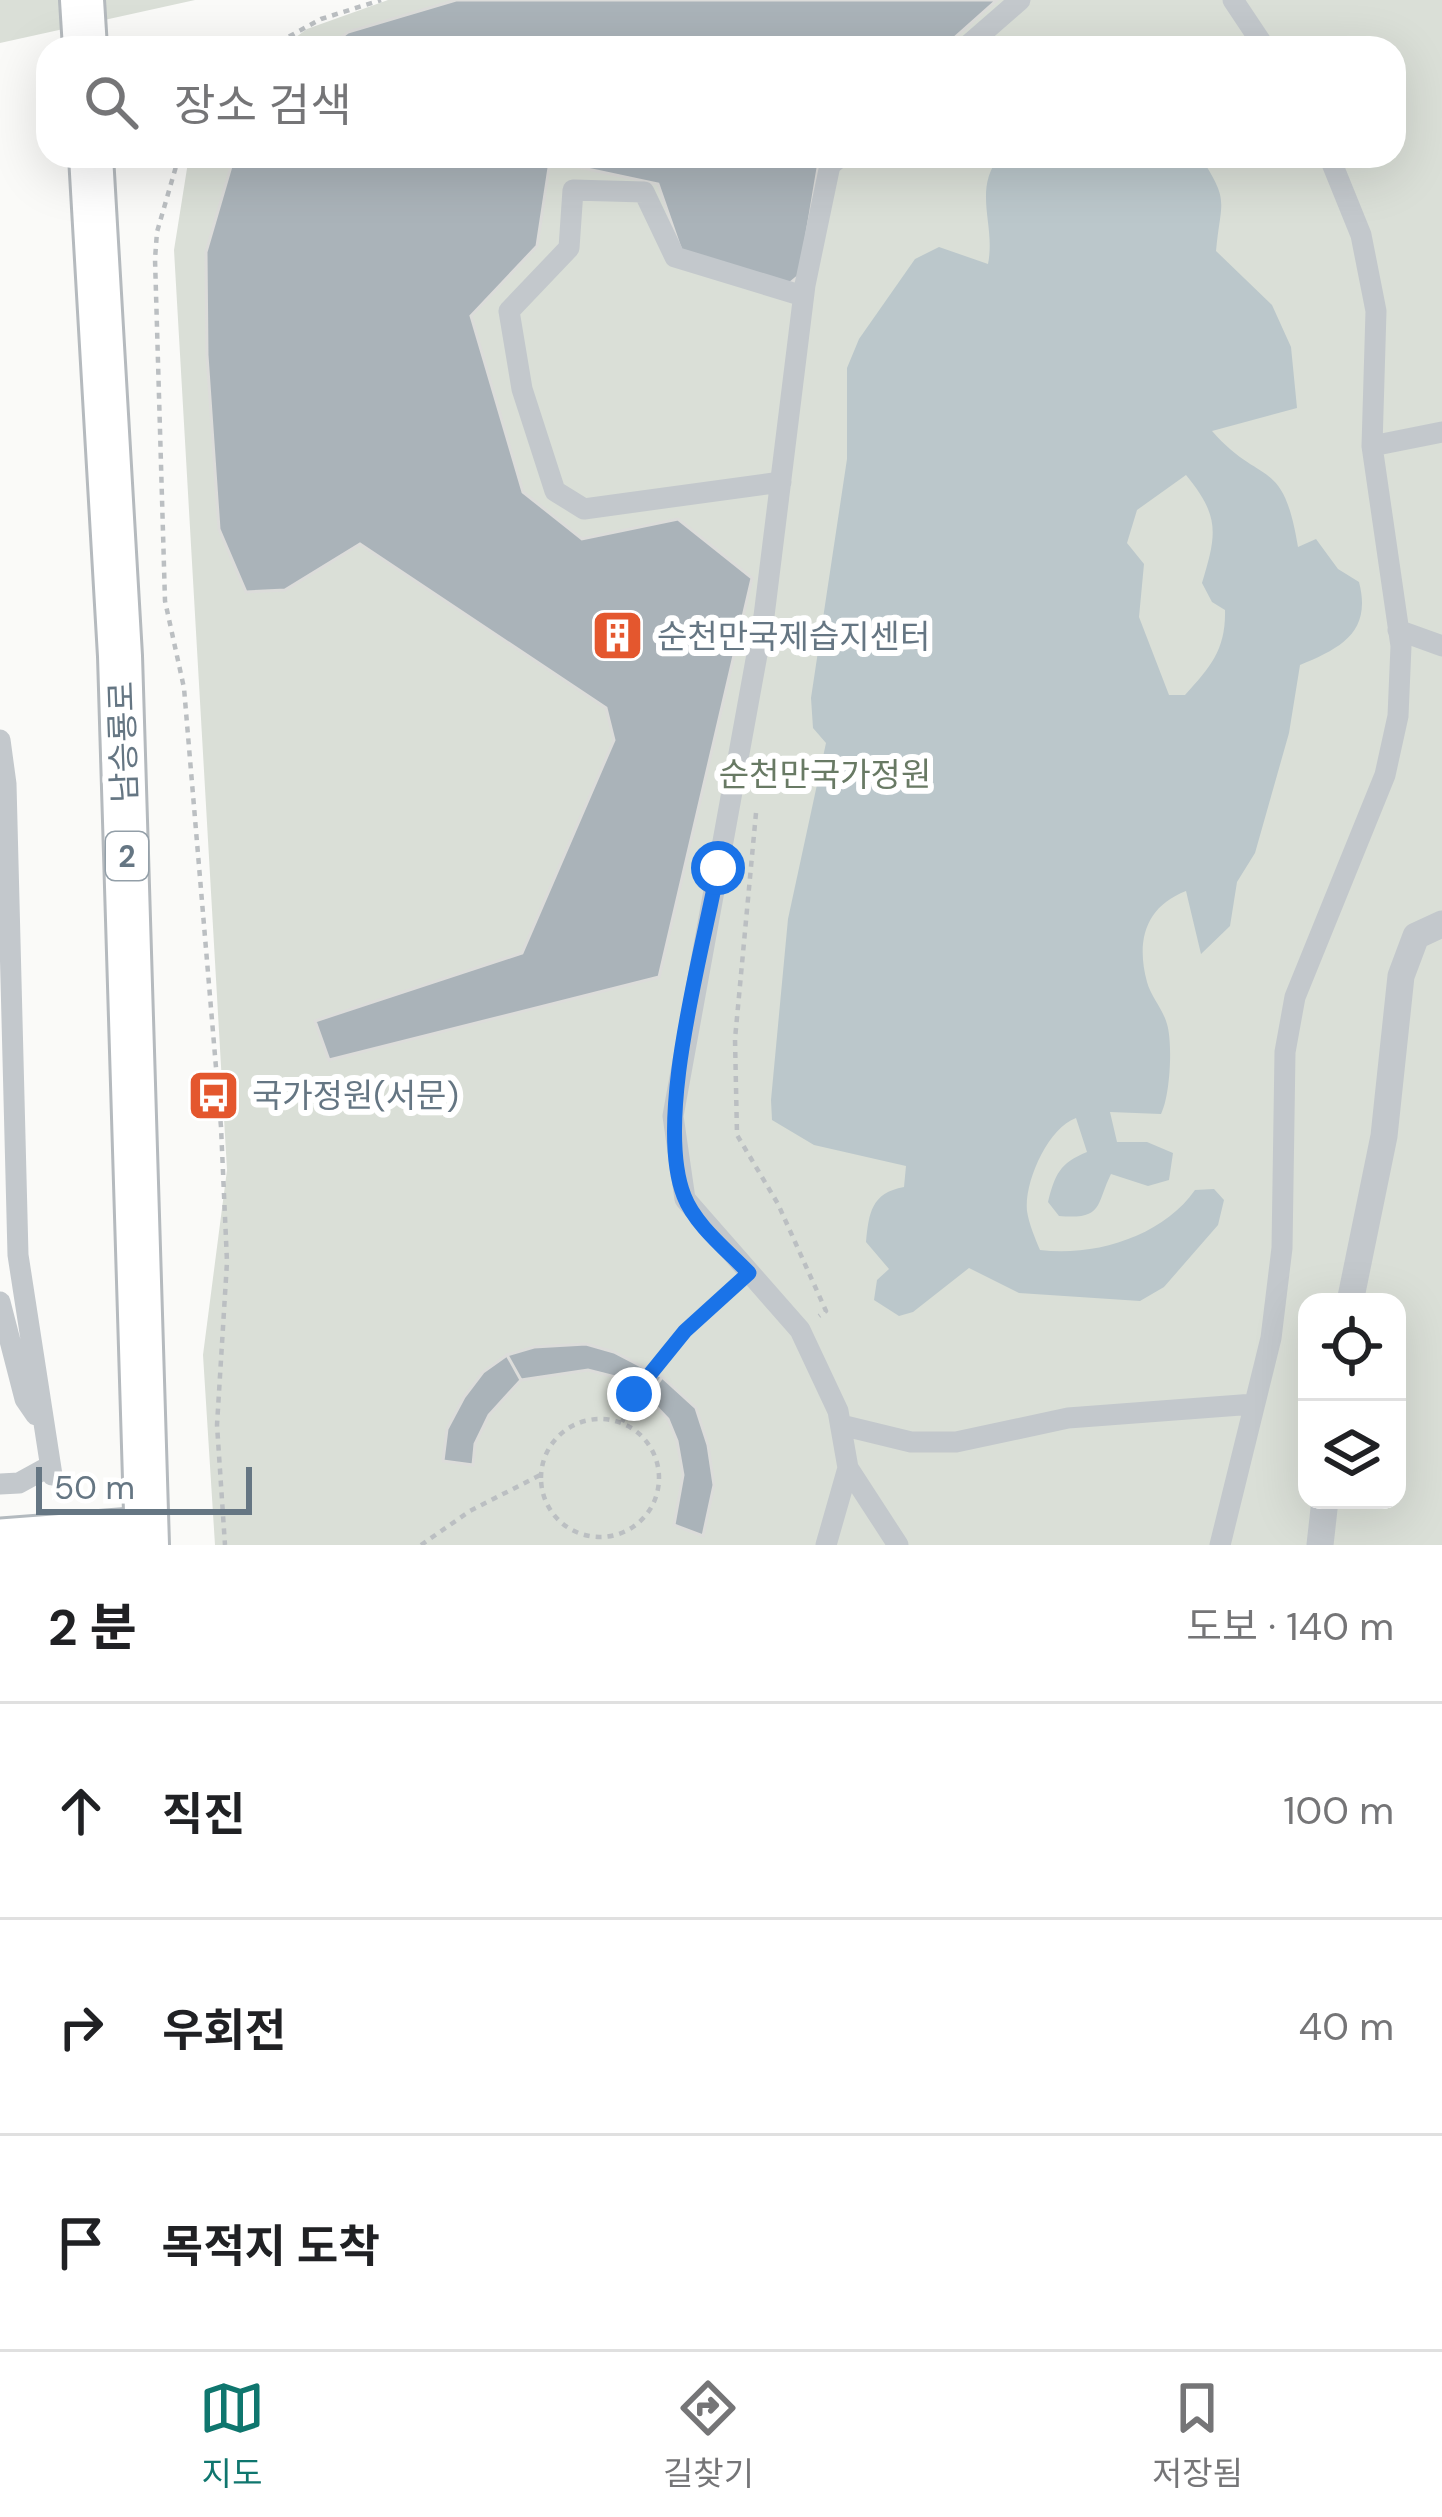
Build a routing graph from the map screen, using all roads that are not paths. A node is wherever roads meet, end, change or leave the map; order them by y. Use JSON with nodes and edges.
{"nodes":[{"id":1,"x":82,"y":0,"type":"edge"},
{"id":2,"x":1020,"y":0,"type":"edge"},
{"id":3,"x":1233,"y":0,"type":"edge"},
{"id":4,"x":84,"y":36,"type":"edge"},
{"id":5,"x":979,"y":36,"type":"edge"},
{"id":6,"x":1257,"y":36,"type":"edge"},
{"id":7,"x":829,"y":168,"type":"edge"},
{"id":8,"x":1334,"y":168,"type":"edge"},
{"id":9,"x":92,"y":171,"type":"edge"},
{"id":10,"x":803,"y":296,"type":"junction"},
{"id":11,"x":1442,"y":432,"type":"edge"},
{"id":12,"x":1372,"y":446,"type":"junction"},
{"id":13,"x":781,"y":482,"type":"junction"},
{"id":14,"x":1398,"y":630,"type":"junction"},
{"id":15,"x":1442,"y":646,"type":"edge"},
{"id":16,"x":0,"y":740,"type":"edge"},
{"id":17,"x":1442,"y":924,"type":"edge"},
{"id":18,"x":1353,"y":1293,"type":"edge"},
{"id":19,"x":0,"y":1302,"type":"edge"},
{"id":20,"x":1254,"y":1404,"type":"junction"},
{"id":21,"x":841,"y":1425,"type":"junction"},
{"id":22,"x":44,"y":1426,"type":"junction"},
{"id":23,"x":848,"y":1468,"type":"junction"},
{"id":24,"x":0,"y":1484,"type":"edge"},
{"id":25,"x":1324,"y":1509,"type":"edge"},
{"id":26,"x":146,"y":1537,"type":"edge"},
{"id":27,"x":0,"y":1539,"type":"edge"},
{"id":28,"x":826,"y":1545,"type":"edge"},
{"id":29,"x":898,"y":1545,"type":"edge"},
{"id":30,"x":1220,"y":1545,"type":"edge"},
{"id":31,"x":1321,"y":1545,"type":"edge"}],
"edges":[{"from":1,"to":4,"type":"main road"},
{"from":2,"to":5,"type":"street"},
{"from":3,"to":6,"type":"street"},
{"from":7,"to":10,"type":"street"},
{"from":8,"to":12,"type":"street"},
{"from":9,"to":26,"type":"main road","name":"남승룡로","number":"2"},
{"from":10,"to":13,"type":"street"},
{"from":10,"to":13,"type":"street"},
{"from":11,"to":12,"type":"street"},
{"from":12,"to":14,"type":"street"},
{"from":13,"to":21,"type":"street"},
{"from":14,"to":15,"type":"street"},
{"from":14,"to":20,"type":"street"},
{"from":16,"to":22,"type":"street"},
{"from":17,"to":18,"type":"street"},
{"from":19,"to":22,"type":"street"},
{"from":20,"to":21,"type":"street"},
{"from":20,"to":30,"type":"street"},
{"from":21,"to":23,"type":"street"},
{"from":22,"to":24,"type":"street"},
{"from":23,"to":28,"type":"street"},
{"from":23,"to":29,"type":"street"},
{"from":25,"to":31,"type":"street"},
{"from":26,"to":27,"type":"main road"}]}
